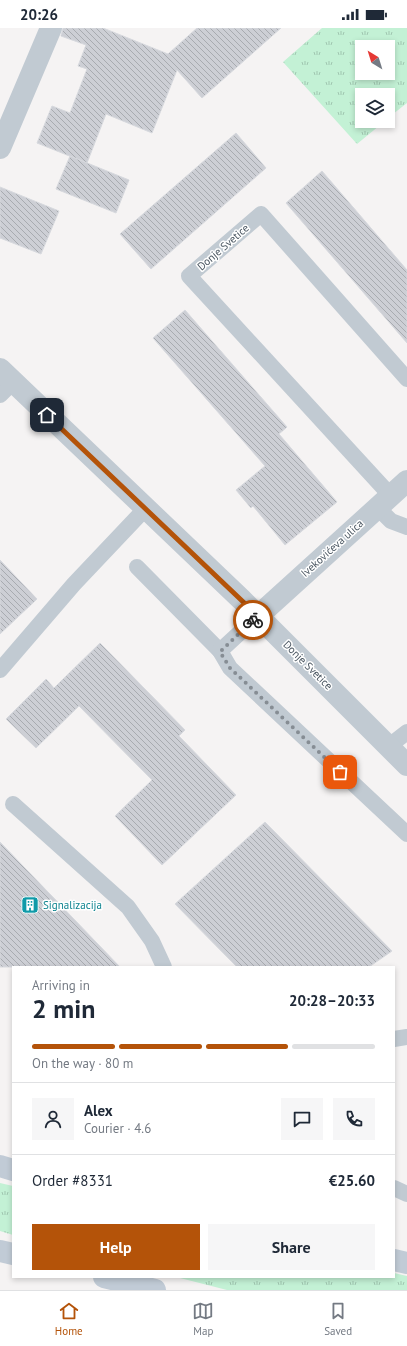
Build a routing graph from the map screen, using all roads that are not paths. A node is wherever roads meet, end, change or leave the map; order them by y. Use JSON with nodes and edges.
{"nodes":[{"id":1,"x":51,"y":28,"type":"edge"},
{"id":2,"x":1,"y":140,"type":"edge"},
{"id":3,"x":407,"y":379,"type":"edge"},
{"id":4,"x":4,"y":382,"type":"edge"},
{"id":5,"x":407,"y":481,"type":"edge"},
{"id":6,"x":384,"y":502,"type":"junction"},
{"id":7,"x":145,"y":509,"type":"junction"},
{"id":8,"x":407,"y":527,"type":"edge"},
{"id":9,"x":137,"y":567,"type":"dead end"},
{"id":10,"x":258,"y":616,"type":"junction"},
{"id":11,"x":220,"y":652,"type":"junction"},
{"id":12,"x":0,"y":670,"type":"edge"},
{"id":13,"x":407,"y":732,"type":"edge"},
{"id":14,"x":389,"y":746,"type":"junction"},
{"id":15,"x":407,"y":765,"type":"edge"},
{"id":16,"x":13,"y":804,"type":"dead end"},
{"id":17,"x":407,"y":834,"type":"edge"},
{"id":18,"x":164,"y":966,"type":"edge"},
{"id":19,"x":407,"y":1037,"type":"edge"},
{"id":20,"x":395,"y":1039,"type":"edge"},
{"id":21,"x":0,"y":1166,"type":"edge"},
{"id":22,"x":12,"y":1170,"type":"edge"},
{"id":23,"x":395,"y":1188,"type":"edge"},
{"id":24,"x":407,"y":1194,"type":"edge"},
{"id":25,"x":0,"y":1250,"type":"edge"},
{"id":26,"x":12,"y":1254,"type":"edge"},
{"id":27,"x":395,"y":1260,"type":"edge"},
{"id":28,"x":407,"y":1263,"type":"edge"},
{"id":29,"x":108,"y":1278,"type":"edge"},
{"id":30,"x":155,"y":1290,"type":"edge"}],
"edges":[{"from":1,"to":2,"type":"street"},
{"from":3,"to":6,"type":"lane","name":"Donje Svetice"},
{"from":4,"to":7,"type":"street","name":"Donje Svetice"},
{"from":5,"to":6,"type":"street","name":"Ivekovićeva ulica"},
{"from":6,"to":8,"type":"lane"},
{"from":6,"to":10,"type":"street","name":"Ivekovićeva ulica"},
{"from":7,"to":10,"type":"street","name":"Donje Svetice"},
{"from":7,"to":12,"type":"lane"},
{"from":9,"to":11,"type":"lane"},
{"from":10,"to":11,"type":"lane"},
{"from":10,"to":14,"type":"street","name":"Donje Svetice"},
{"from":11,"to":17,"type":"lane"},
{"from":13,"to":14,"type":"lane"},
{"from":14,"to":15,"type":"street","name":"Donje Svetice"},
{"from":16,"to":18,"type":"lane"},
{"from":19,"to":20,"type":"lane"},
{"from":21,"to":22,"type":"main road"},
{"from":23,"to":24,"type":"lane"},
{"from":25,"to":26,"type":"main road"},
{"from":27,"to":28,"type":"main road"},
{"from":29,"to":30,"type":"main road"}]}
